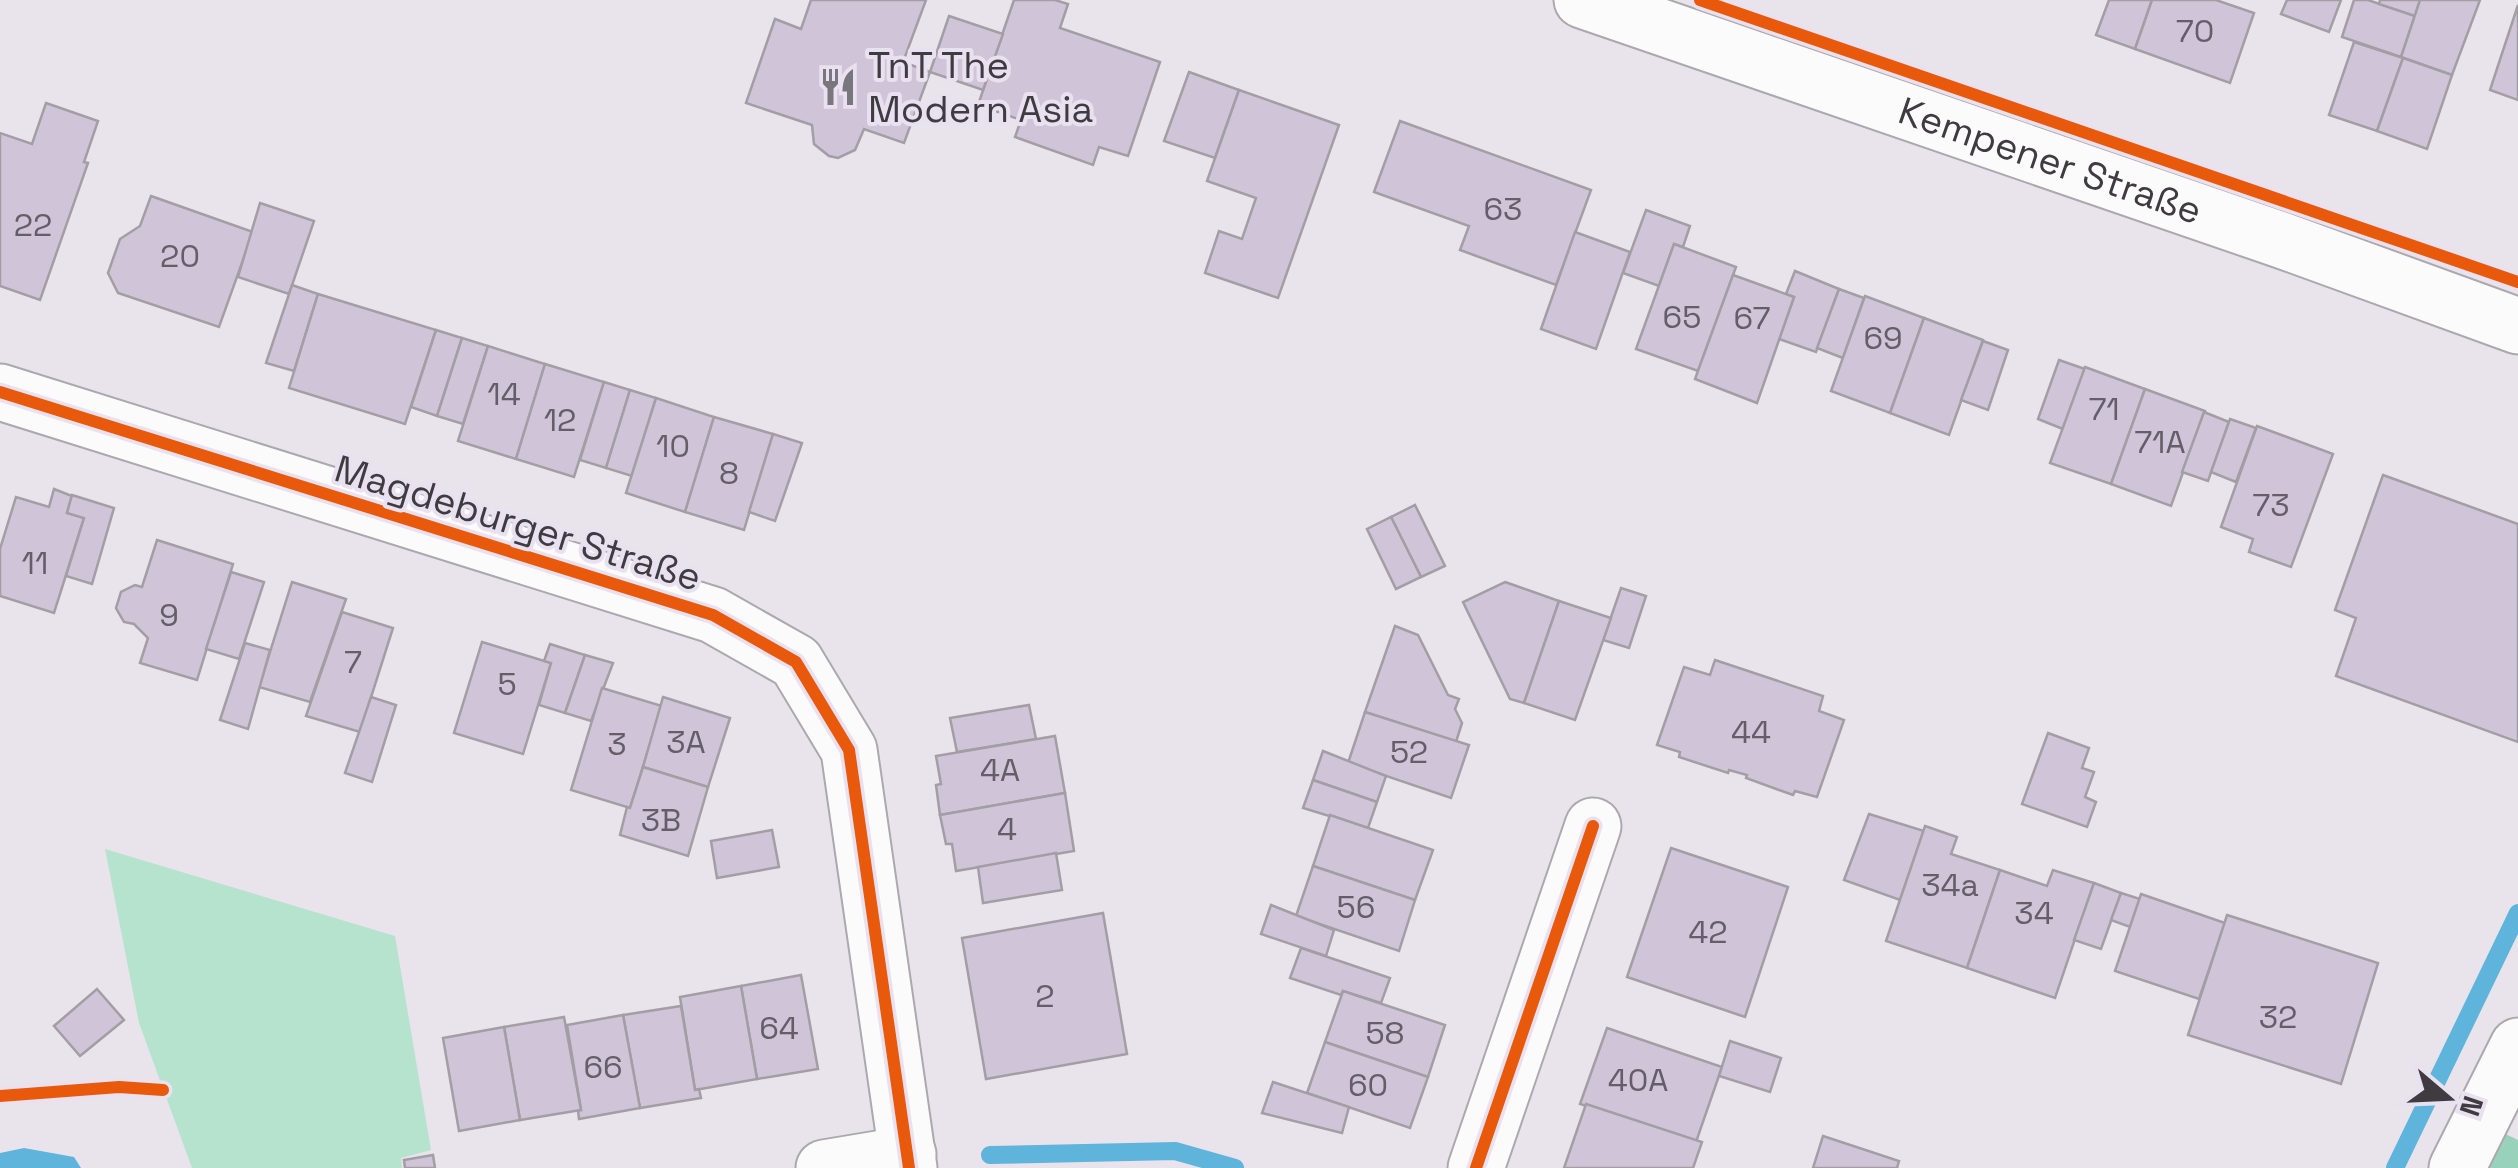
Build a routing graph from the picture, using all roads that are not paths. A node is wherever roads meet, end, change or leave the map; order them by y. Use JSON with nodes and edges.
{"nodes":[{"id":1,"x":1582,"y":0,"type":"edge"},
{"id":2,"x":2518,"y":326,"type":"edge"},
{"id":3,"x":0,"y":392,"type":"edge"},
{"id":4,"x":1593,"y":826,"type":"dead end"},
{"id":5,"x":2518,"y":1046,"type":"edge"},
{"id":6,"x":909,"y":1161,"type":"edge"},
{"id":7,"x":824,"y":1168,"type":"edge"},
{"id":8,"x":1476,"y":1168,"type":"edge"},
{"id":9,"x":2457,"y":1168,"type":"edge"}],
"edges":[{"from":1,"to":2,"type":"street","name":"Kempener Straße"},
{"from":3,"to":6,"type":"street","name":"Magdeburger Straße"},
{"from":4,"to":8,"type":"street"},
{"from":5,"to":9,"type":"street"},
{"from":6,"to":7,"type":"street"}]}
